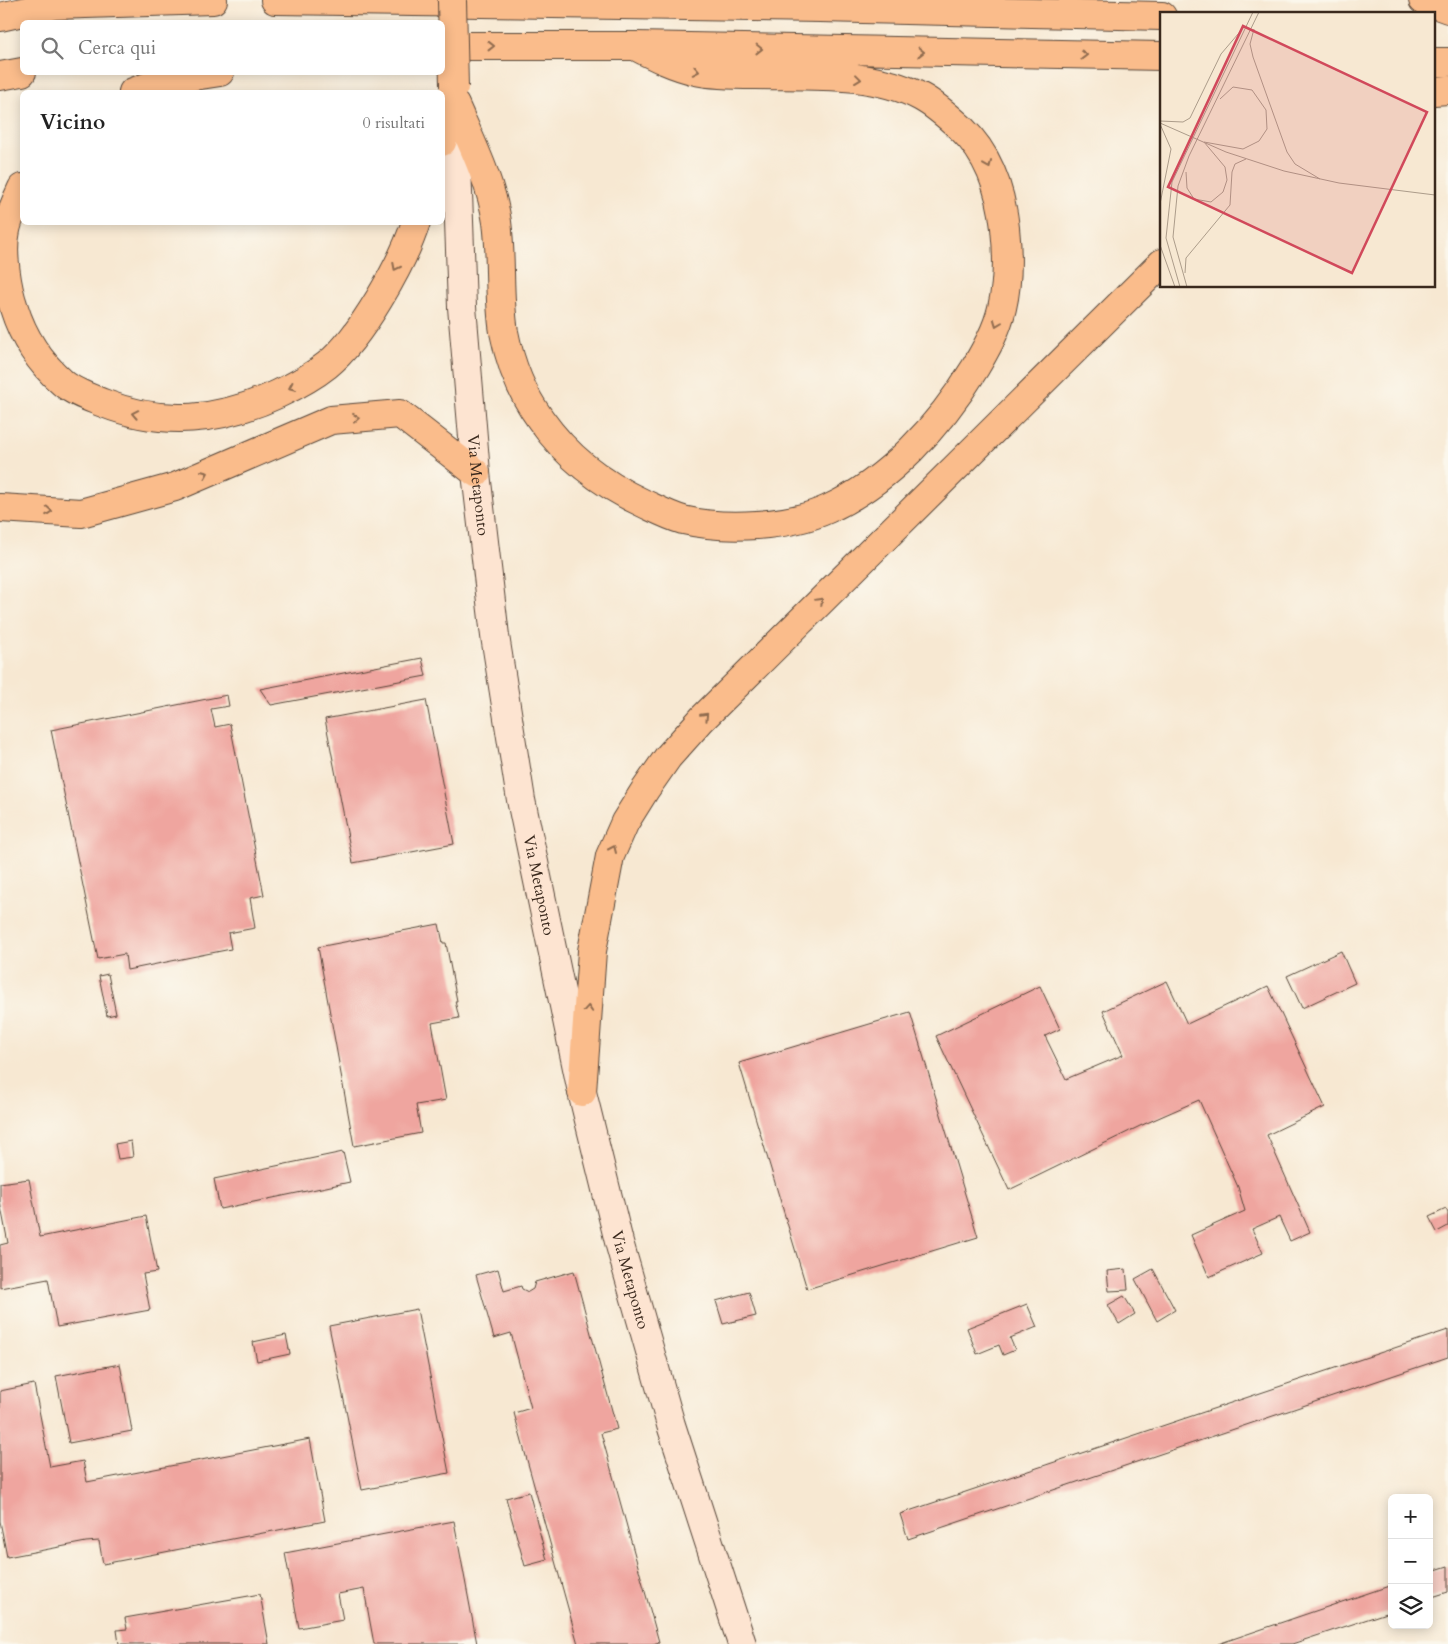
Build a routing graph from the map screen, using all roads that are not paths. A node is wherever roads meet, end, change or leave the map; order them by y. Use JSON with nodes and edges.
{"nodes":[{"id":1,"x":213,"y":0,"type":"edge"},
{"id":2,"x":275,"y":0,"type":"edge"},
{"id":3,"x":452,"y":0,"type":"edge"},
{"id":4,"x":1423,"y":0,"type":"edge"},
{"id":5,"x":1448,"y":9,"type":"edge"},
{"id":6,"x":1160,"y":16,"type":"edge"},
{"id":7,"x":0,"y":17,"type":"edge"},
{"id":8,"x":445,"y":46,"type":"edge"},
{"id":9,"x":635,"y":46,"type":"junction"},
{"id":10,"x":1160,"y":56,"type":"edge"},
{"id":11,"x":20,"y":72,"type":"edge"},
{"id":12,"x":203,"y":75,"type":"edge"},
{"id":13,"x":0,"y":76,"type":"edge"},
{"id":14,"x":140,"y":90,"type":"edge"},
{"id":15,"x":454,"y":96,"type":"junction"},
{"id":16,"x":445,"y":130,"type":"edge"},
{"id":17,"x":20,"y":193,"type":"edge"},
{"id":18,"x":415,"y":225,"type":"edge"},
{"id":19,"x":1160,"y":265,"type":"edge"},
{"id":20,"x":476,"y":473,"type":"junction"},
{"id":21,"x":0,"y":508,"type":"edge"},
{"id":22,"x":582,"y":1092,"type":"junction"},
{"id":23,"x":742,"y":1644,"type":"edge"}],
"edges":[{"from":1,"to":7,"type":"main road"},
{"from":2,"to":6,"type":"main road"},
{"from":3,"to":15,"type":"main road","bridge":true},
{"from":4,"to":5,"type":"main road"},
{"from":8,"to":9,"type":"main road","one_way":true},
{"from":9,"to":10,"type":"main road","one_way":true},
{"from":9,"to":15,"type":"main road","one_way":true},
{"from":11,"to":13,"type":"main road"},
{"from":12,"to":14,"type":"main road"},
{"from":15,"to":16,"type":"main road"},
{"from":15,"to":20,"type":"main road","name":"Via Metaponto"},
{"from":18,"to":17,"type":"main road","one_way":true},
{"from":22,"to":19,"type":"main road","one_way":true},
{"from":21,"to":20,"type":"main road","one_way":true},
{"from":20,"to":22,"type":"main road","name":"Via Metaponto"},
{"from":22,"to":23,"type":"main road","name":"Via Metaponto"}]}
